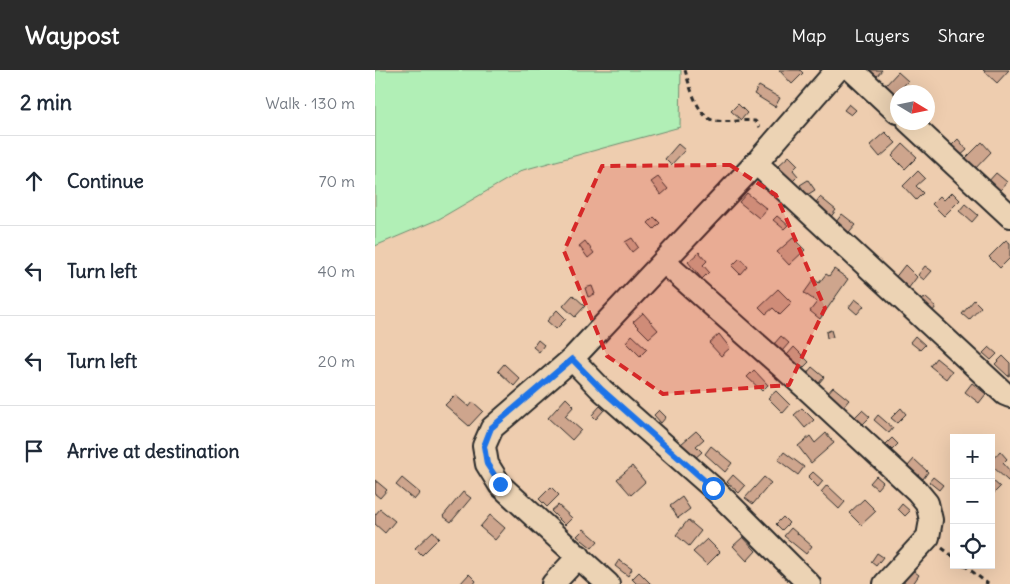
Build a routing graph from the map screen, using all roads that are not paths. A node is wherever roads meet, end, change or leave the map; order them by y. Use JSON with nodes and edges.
{"nodes":[{"id":1,"x":837,"y":70,"type":"edge"},
{"id":2,"x":852,"y":70,"type":"edge"},
{"id":3,"x":890,"y":105,"type":"edge"},
{"id":4,"x":918,"y":130,"type":"edge"},
{"id":5,"x":762,"y":156,"type":"junction"},
{"id":6,"x":1010,"y":216,"type":"edge"},
{"id":7,"x":664,"y":262,"type":"junction"},
{"id":8,"x":572,"y":359,"type":"junction"},
{"id":9,"x":1010,"y":396,"type":"edge"},
{"id":10,"x":579,"y":556,"type":"junction"},
{"id":11,"x":553,"y":584,"type":"edge"},
{"id":12,"x":608,"y":584,"type":"edge"},
{"id":13,"x":809,"y":584,"type":"edge"},
{"id":14,"x":885,"y":584,"type":"edge"}],
"edges":[{"from":1,"to":5,"type":"street"},
{"from":2,"to":3,"type":"street"},
{"from":4,"to":6,"type":"street"},
{"from":5,"to":7,"type":"street"},
{"from":5,"to":9,"type":"street"},
{"from":7,"to":8,"type":"street"},
{"from":7,"to":14,"type":"street"},
{"from":8,"to":10,"type":"street"},
{"from":8,"to":13,"type":"street"},
{"from":10,"to":11,"type":"street"},
{"from":10,"to":12,"type":"street"}]}
